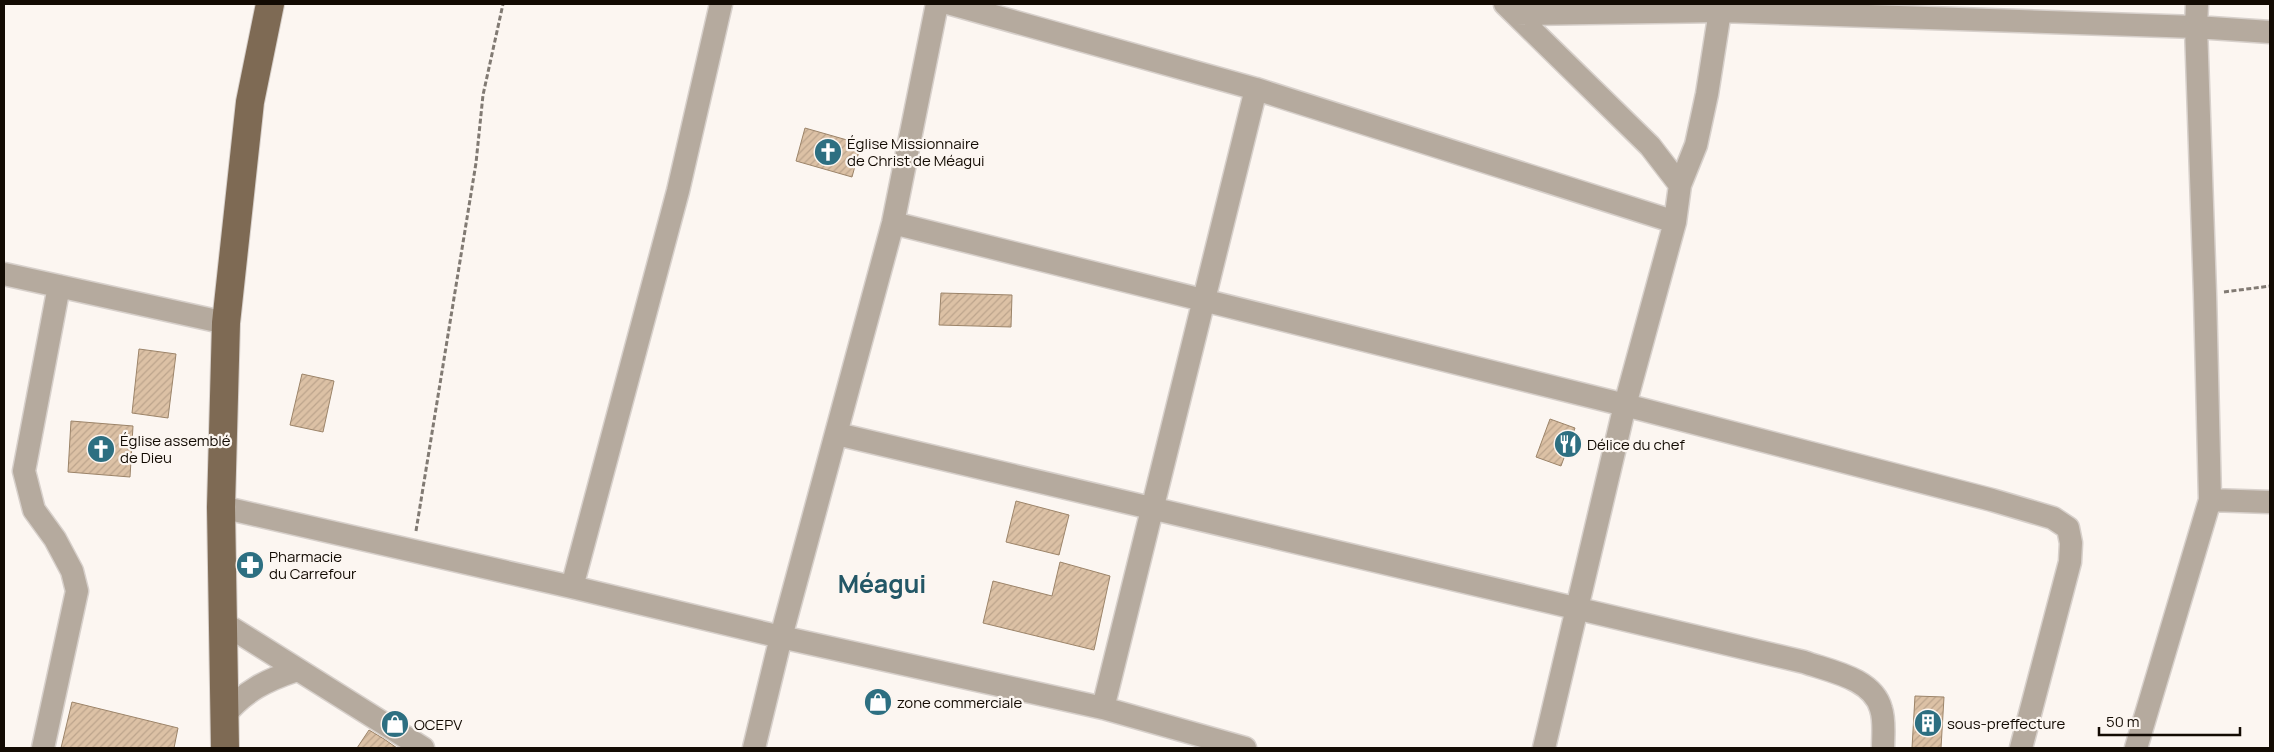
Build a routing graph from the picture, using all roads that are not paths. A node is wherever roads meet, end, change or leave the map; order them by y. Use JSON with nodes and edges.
{"nodes":[{"id":1,"x":270,"y":4,"type":"edge"},
{"id":2,"x":721,"y":4,"type":"edge"},
{"id":3,"x":937,"y":4,"type":"edge"},
{"id":4,"x":951,"y":4,"type":"edge"},
{"id":5,"x":2197,"y":4,"type":"edge"},
{"id":6,"x":1511,"y":9,"type":"edge"},
{"id":7,"x":1720,"y":11,"type":"junction"},
{"id":8,"x":2196,"y":27,"type":"junction"},
{"id":9,"x":2270,"y":32,"type":"edge"},
{"id":10,"x":1256,"y":89,"type":"junction"},
{"id":11,"x":1680,"y":186,"type":"junction"},
{"id":12,"x":1675,"y":222,"type":"junction"},
{"id":13,"x":893,"y":223,"type":"junction"},
{"id":14,"x":4,"y":274,"type":"edge"},
{"id":15,"x":59,"y":286,"type":"junction"},
{"id":16,"x":1202,"y":302,"type":"junction"},
{"id":17,"x":226,"y":323,"type":"junction"},
{"id":18,"x":1625,"y":405,"type":"junction"},
{"id":19,"x":837,"y":434,"type":"junction"},
{"id":20,"x":2210,"y":500,"type":"junction"},
{"id":21,"x":2270,"y":502,"type":"edge"},
{"id":22,"x":221,"y":507,"type":"junction"},
{"id":23,"x":1153,"y":508,"type":"junction"},
{"id":24,"x":572,"y":587,"type":"junction"},
{"id":25,"x":1578,"y":607,"type":"junction"},
{"id":26,"x":222,"y":622,"type":"junction"},
{"id":27,"x":780,"y":637,"type":"junction"},
{"id":28,"x":297,"y":670,"type":"junction"},
{"id":29,"x":1103,"y":708,"type":"junction"},
{"id":30,"x":224,"y":716,"type":"junction"},
{"id":31,"x":43,"y":748,"type":"edge"},
{"id":32,"x":225,"y":748,"type":"edge"},
{"id":33,"x":423,"y":748,"type":"edge"},
{"id":34,"x":754,"y":748,"type":"edge"},
{"id":35,"x":1245,"y":748,"type":"edge"},
{"id":36,"x":1544,"y":748,"type":"edge"},
{"id":37,"x":1883,"y":748,"type":"edge"},
{"id":38,"x":2021,"y":748,"type":"edge"},
{"id":39,"x":2136,"y":748,"type":"edge"}],
"edges":[{"from":1,"to":17,"type":"main road"},
{"from":2,"to":24,"type":"street"},
{"from":3,"to":13,"type":"street"},
{"from":4,"to":10,"type":"street"},
{"from":5,"to":8,"type":"street"},
{"from":6,"to":7,"type":"street"},
{"from":6,"to":11,"type":"street"},
{"from":7,"to":8,"type":"street"},
{"from":7,"to":11,"type":"street"},
{"from":8,"to":9,"type":"street"},
{"from":8,"to":20,"type":"street"},
{"from":10,"to":12,"type":"street"},
{"from":10,"to":16,"type":"street"},
{"from":11,"to":12,"type":"street"},
{"from":12,"to":18,"type":"street"},
{"from":13,"to":16,"type":"street"},
{"from":13,"to":19,"type":"street"},
{"from":14,"to":15,"type":"street"},
{"from":15,"to":17,"type":"street"},
{"from":15,"to":31,"type":"street"},
{"from":16,"to":18,"type":"street"},
{"from":16,"to":23,"type":"street"},
{"from":17,"to":22,"type":"main road"},
{"from":18,"to":25,"type":"street"},
{"from":18,"to":38,"type":"street"},
{"from":19,"to":23,"type":"street"},
{"from":19,"to":27,"type":"street"},
{"from":20,"to":21,"type":"street"},
{"from":20,"to":39,"type":"street"},
{"from":22,"to":24,"type":"street"},
{"from":22,"to":26,"type":"main road"},
{"from":23,"to":25,"type":"street"},
{"from":23,"to":29,"type":"street"},
{"from":24,"to":27,"type":"street"},
{"from":25,"to":36,"type":"street"},
{"from":25,"to":37,"type":"street"},
{"from":26,"to":28,"type":"street"},
{"from":26,"to":30,"type":"main road"},
{"from":27,"to":29,"type":"street"},
{"from":27,"to":34,"type":"street"},
{"from":28,"to":30,"type":"street"},
{"from":28,"to":33,"type":"street"},
{"from":29,"to":35,"type":"street"},
{"from":30,"to":32,"type":"main road"}]}
